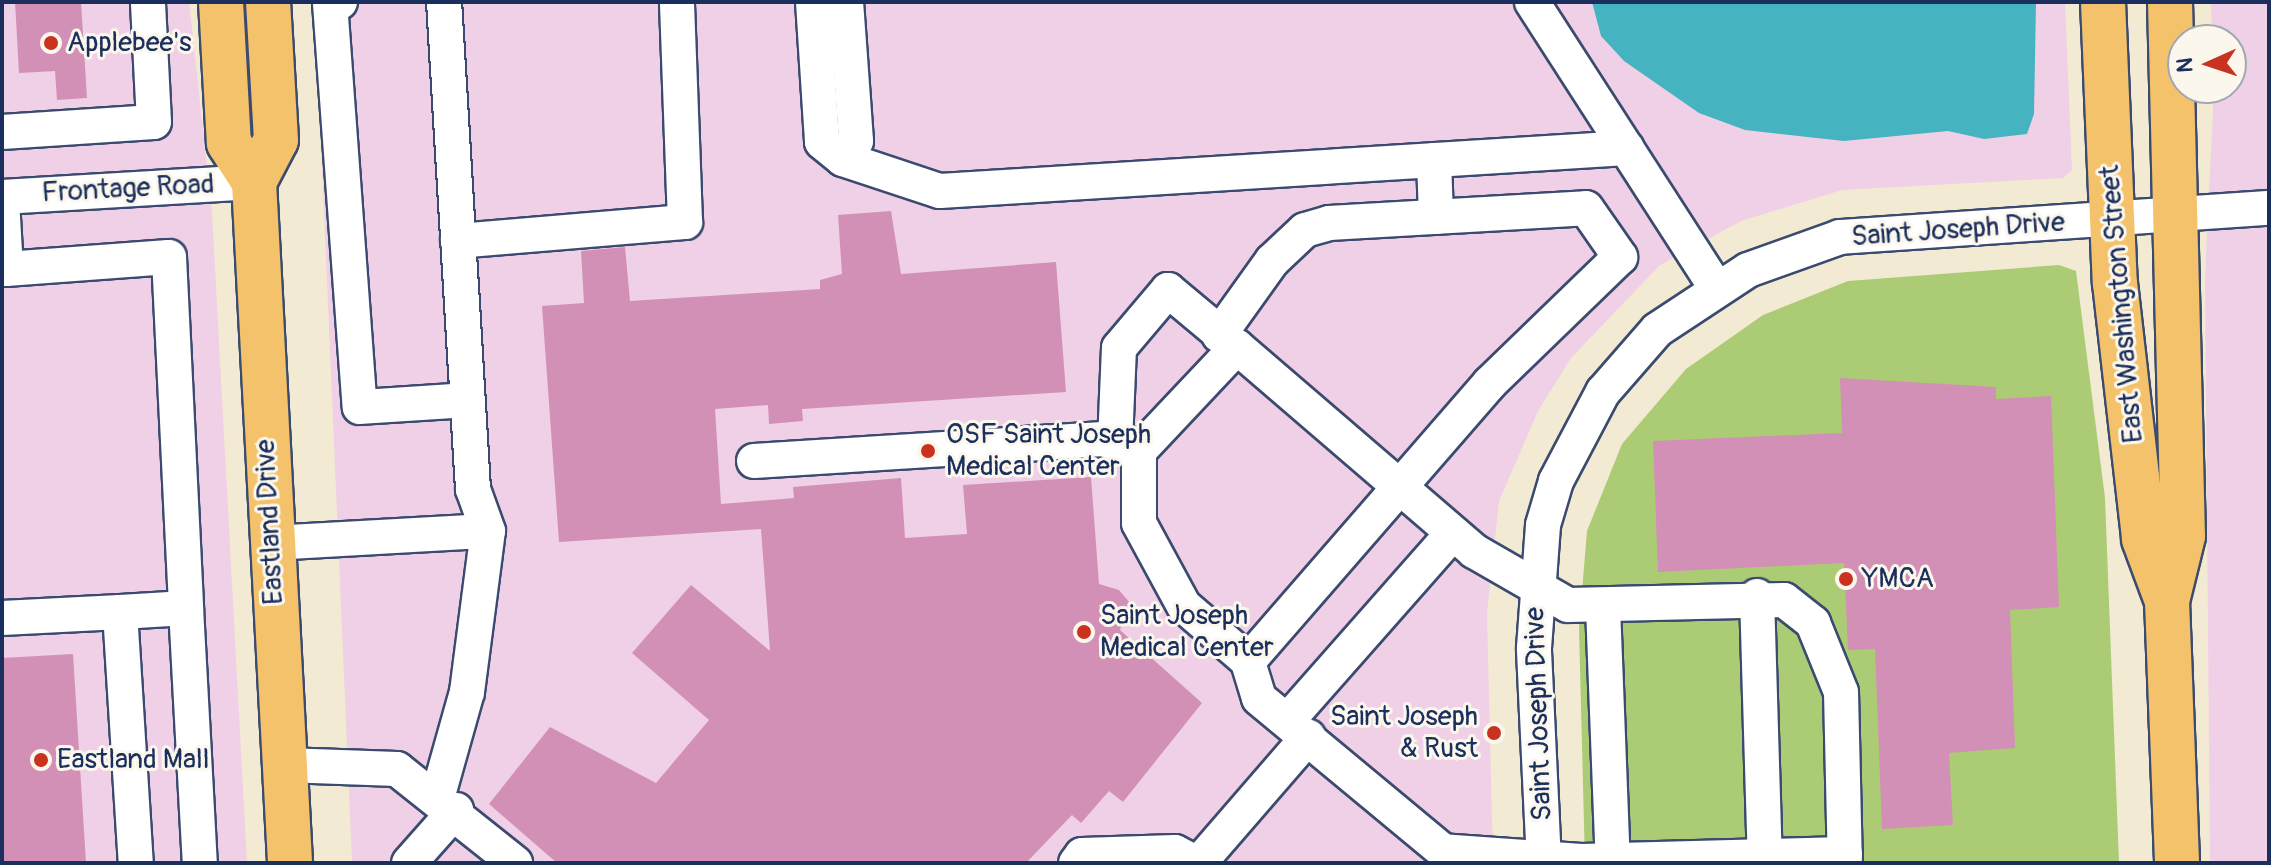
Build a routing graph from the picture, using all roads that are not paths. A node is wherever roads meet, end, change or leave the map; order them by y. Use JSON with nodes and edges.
{"nodes":[{"id":1,"x":148,"y":2,"type":"edge"},
{"id":2,"x":221,"y":2,"type":"edge"},
{"id":3,"x":268,"y":2,"type":"edge"},
{"id":4,"x":340,"y":2,"type":"edge"},
{"id":5,"x":444,"y":2,"type":"edge"},
{"id":6,"x":677,"y":2,"type":"edge"},
{"id":7,"x":813,"y":2,"type":"edge"},
{"id":8,"x":846,"y":2,"type":"edge"},
{"id":9,"x":1532,"y":2,"type":"edge"},
{"id":10,"x":2103,"y":2,"type":"edge"},
{"id":11,"x":2170,"y":2,"type":"edge"},
{"id":12,"x":2,"y":132,"type":"edge"},
{"id":13,"x":1627,"y":148,"type":"junction"},
{"id":14,"x":843,"y":159,"type":"junction"},
{"id":15,"x":1434,"y":160,"type":"junction"},
{"id":16,"x":254,"y":182,"type":"junction"},
{"id":17,"x":2,"y":198,"type":"edge"},
{"id":18,"x":2269,"y":208,"type":"edge"},
{"id":19,"x":2179,"y":212,"type":"junction"},
{"id":20,"x":1436,"y":217,"type":"junction"},
{"id":21,"x":2112,"y":220,"type":"junction"},
{"id":22,"x":458,"y":241,"type":"junction"},
{"id":23,"x":1716,"y":288,"type":"junction"},
{"id":24,"x":1228,"y":341,"type":"junction"},
{"id":25,"x":467,"y":400,"type":"junction"},
{"id":26,"x":1127,"y":447,"type":"junction"},
{"id":27,"x":754,"y":461,"type":"dead end"},
{"id":28,"x":1402,"y":490,"type":"junction"},
{"id":29,"x":488,"y":531,"type":"junction"},
{"id":30,"x":1453,"y":533,"type":"junction"},
{"id":31,"x":271,"y":543,"type":"junction"},
{"id":32,"x":1534,"y":588,"type":"junction"},
{"id":33,"x":1757,"y":596,"type":"junction"},
{"id":34,"x":2167,"y":601,"type":"junction"},
{"id":35,"x":1603,"y":607,"type":"junction"},
{"id":36,"x":186,"y":608,"type":"junction"},
{"id":37,"x":120,"y":612,"type":"junction"},
{"id":38,"x":2,"y":618,"type":"edge"},
{"id":39,"x":1248,"y":661,"type":"junction"},
{"id":40,"x":1298,"y":729,"type":"junction"},
{"id":41,"x":284,"y":765,"type":"junction"},
{"id":42,"x":447,"y":803,"type":"junction"},
{"id":43,"x":1845,"y":858,"type":"edge"},
{"id":44,"x":1544,"y":860,"type":"edge"},
{"id":45,"x":1765,"y":860,"type":"edge"},
{"id":46,"x":1613,"y":862,"type":"edge"},
{"id":47,"x":136,"y":863,"type":"edge"},
{"id":48,"x":200,"y":863,"type":"edge"},
{"id":49,"x":290,"y":863,"type":"edge"},
{"id":50,"x":409,"y":863,"type":"edge"},
{"id":51,"x":515,"y":863,"type":"edge"},
{"id":52,"x":1076,"y":863,"type":"edge"},
{"id":53,"x":1198,"y":863,"type":"edge"},
{"id":54,"x":2177,"y":863,"type":"edge"}],
"edges":[{"from":1,"to":12,"type":"street"},
{"from":2,"to":16,"type":"main road","name":"Eastland Drive"},
{"from":3,"to":16,"type":"main road"},
{"from":4,"to":25,"type":"street"},
{"from":5,"to":22,"type":"street"},
{"from":6,"to":22,"type":"street"},
{"from":7,"to":14,"type":"street"},
{"from":8,"to":14,"type":"street"},
{"from":9,"to":13,"type":"street"},
{"from":10,"to":21,"type":"main road","name":"East Washington Street"},
{"from":11,"to":19,"type":"main road","name":"East Washington Street"},
{"from":13,"to":15,"type":"street"},
{"from":13,"to":23,"type":"street"},
{"from":14,"to":15,"type":"street"},
{"from":15,"to":20,"type":"street"},
{"from":16,"to":17,"type":"street","name":"Frontage Road"},
{"from":16,"to":31,"type":"main road","name":"Eastland Drive"},
{"from":17,"to":36,"type":"street"},
{"from":18,"to":19,"type":"street","name":"Saint Joseph Drive"},
{"from":19,"to":21,"type":"street","name":"Saint Joseph Drive"},
{"from":19,"to":34,"type":"main road","name":"East Washington Street"},
{"from":20,"to":24,"type":"street"},
{"from":20,"to":28,"type":"street"},
{"from":21,"to":23,"type":"street","name":"Saint Joseph Drive"},
{"from":21,"to":34,"type":"main road","name":"East Washington Street"},
{"from":22,"to":25,"type":"street"},
{"from":23,"to":32,"type":"street","name":"Saint Joseph Drive"},
{"from":24,"to":26,"type":"street"},
{"from":24,"to":26,"type":"street"},
{"from":24,"to":28,"type":"street"},
{"from":25,"to":29,"type":"street"},
{"from":26,"to":27,"type":"street"},
{"from":26,"to":39,"type":"street"},
{"from":28,"to":30,"type":"street"},
{"from":28,"to":39,"type":"street"},
{"from":29,"to":31,"type":"street"},
{"from":29,"to":42,"type":"street"},
{"from":30,"to":32,"type":"street"},
{"from":30,"to":40,"type":"street"},
{"from":31,"to":41,"type":"main road","name":"Eastland Drive"},
{"from":32,"to":35,"type":"street"},
{"from":32,"to":44,"type":"street","name":"Saint Joseph Drive"},
{"from":33,"to":35,"type":"street"},
{"from":33,"to":43,"type":"street"},
{"from":33,"to":45,"type":"street"},
{"from":34,"to":54,"type":"main road","name":"East Washington Street"},
{"from":35,"to":46,"type":"street"},
{"from":36,"to":37,"type":"street"},
{"from":36,"to":48,"type":"street"},
{"from":37,"to":38,"type":"street"},
{"from":37,"to":47,"type":"street"},
{"from":39,"to":40,"type":"street"},
{"from":40,"to":44,"type":"street"},
{"from":40,"to":53,"type":"street"},
{"from":41,"to":42,"type":"street"},
{"from":41,"to":49,"type":"main road","name":"Eastland Drive"},
{"from":42,"to":50,"type":"street"},
{"from":42,"to":51,"type":"street"},
{"from":43,"to":45,"type":"street"},
{"from":44,"to":46,"type":"street"},
{"from":45,"to":46,"type":"street"},
{"from":52,"to":53,"type":"street"}]}
